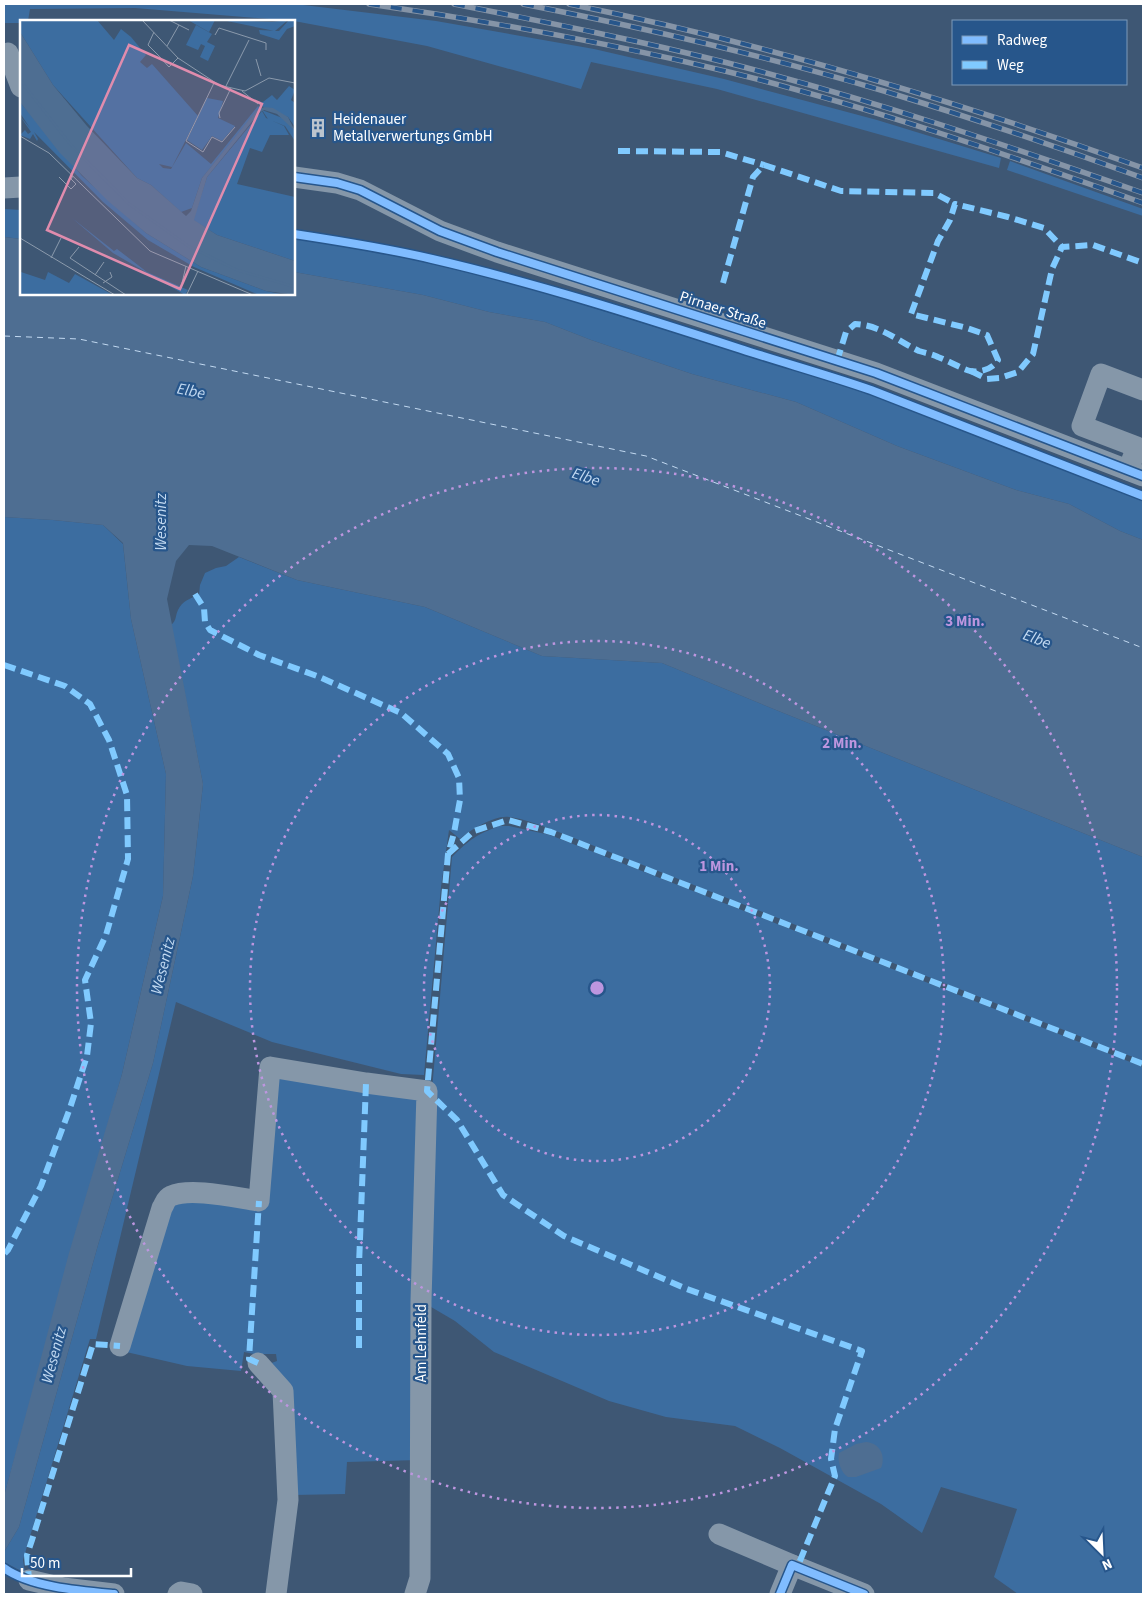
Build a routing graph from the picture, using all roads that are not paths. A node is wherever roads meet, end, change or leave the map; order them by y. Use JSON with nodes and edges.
{"nodes":[{"id":1,"x":8,"y":54,"type":"dead end"},
{"id":2,"x":20,"y":84,"type":"edge"},
{"id":3,"x":295,"y":177,"type":"edge"},
{"id":4,"x":20,"y":187,"type":"edge"},
{"id":5,"x":4,"y":188,"type":"edge"},
{"id":6,"x":1143,"y":390,"type":"edge"},
{"id":7,"x":1136,"y":473,"type":"edge"},
{"id":8,"x":120,"y":1346,"type":"dead end"},
{"id":9,"x":258,"y":1363,"type":"dead end"},
{"id":10,"x":719,"y":1534,"type":"dead end"},
{"id":11,"x":792,"y":1565,"type":"junction"},
{"id":12,"x":29,"y":1580,"type":"dead end"},
{"id":13,"x":114,"y":1594,"type":"edge"},
{"id":14,"x":178,"y":1594,"type":"edge"},
{"id":15,"x":192,"y":1594,"type":"edge"},
{"id":16,"x":276,"y":1594,"type":"edge"},
{"id":17,"x":415,"y":1594,"type":"edge"},
{"id":18,"x":780,"y":1594,"type":"edge"},
{"id":19,"x":864,"y":1594,"type":"edge"}],
"edges":[{"from":1,"to":2,"type":"street"},
{"from":3,"to":7,"type":"street","name":"Pirnaer Straße"},
{"from":4,"to":5,"type":"street"},
{"from":6,"to":7,"type":"street"},
{"from":8,"to":17,"type":"street","name":"Am Lehnfeld"},
{"from":9,"to":16,"type":"street"},
{"from":10,"to":11,"type":"street"},
{"from":11,"to":18,"type":"street"},
{"from":11,"to":19,"type":"street"},
{"from":12,"to":13,"type":"street"},
{"from":14,"to":15,"type":"street"}]}
